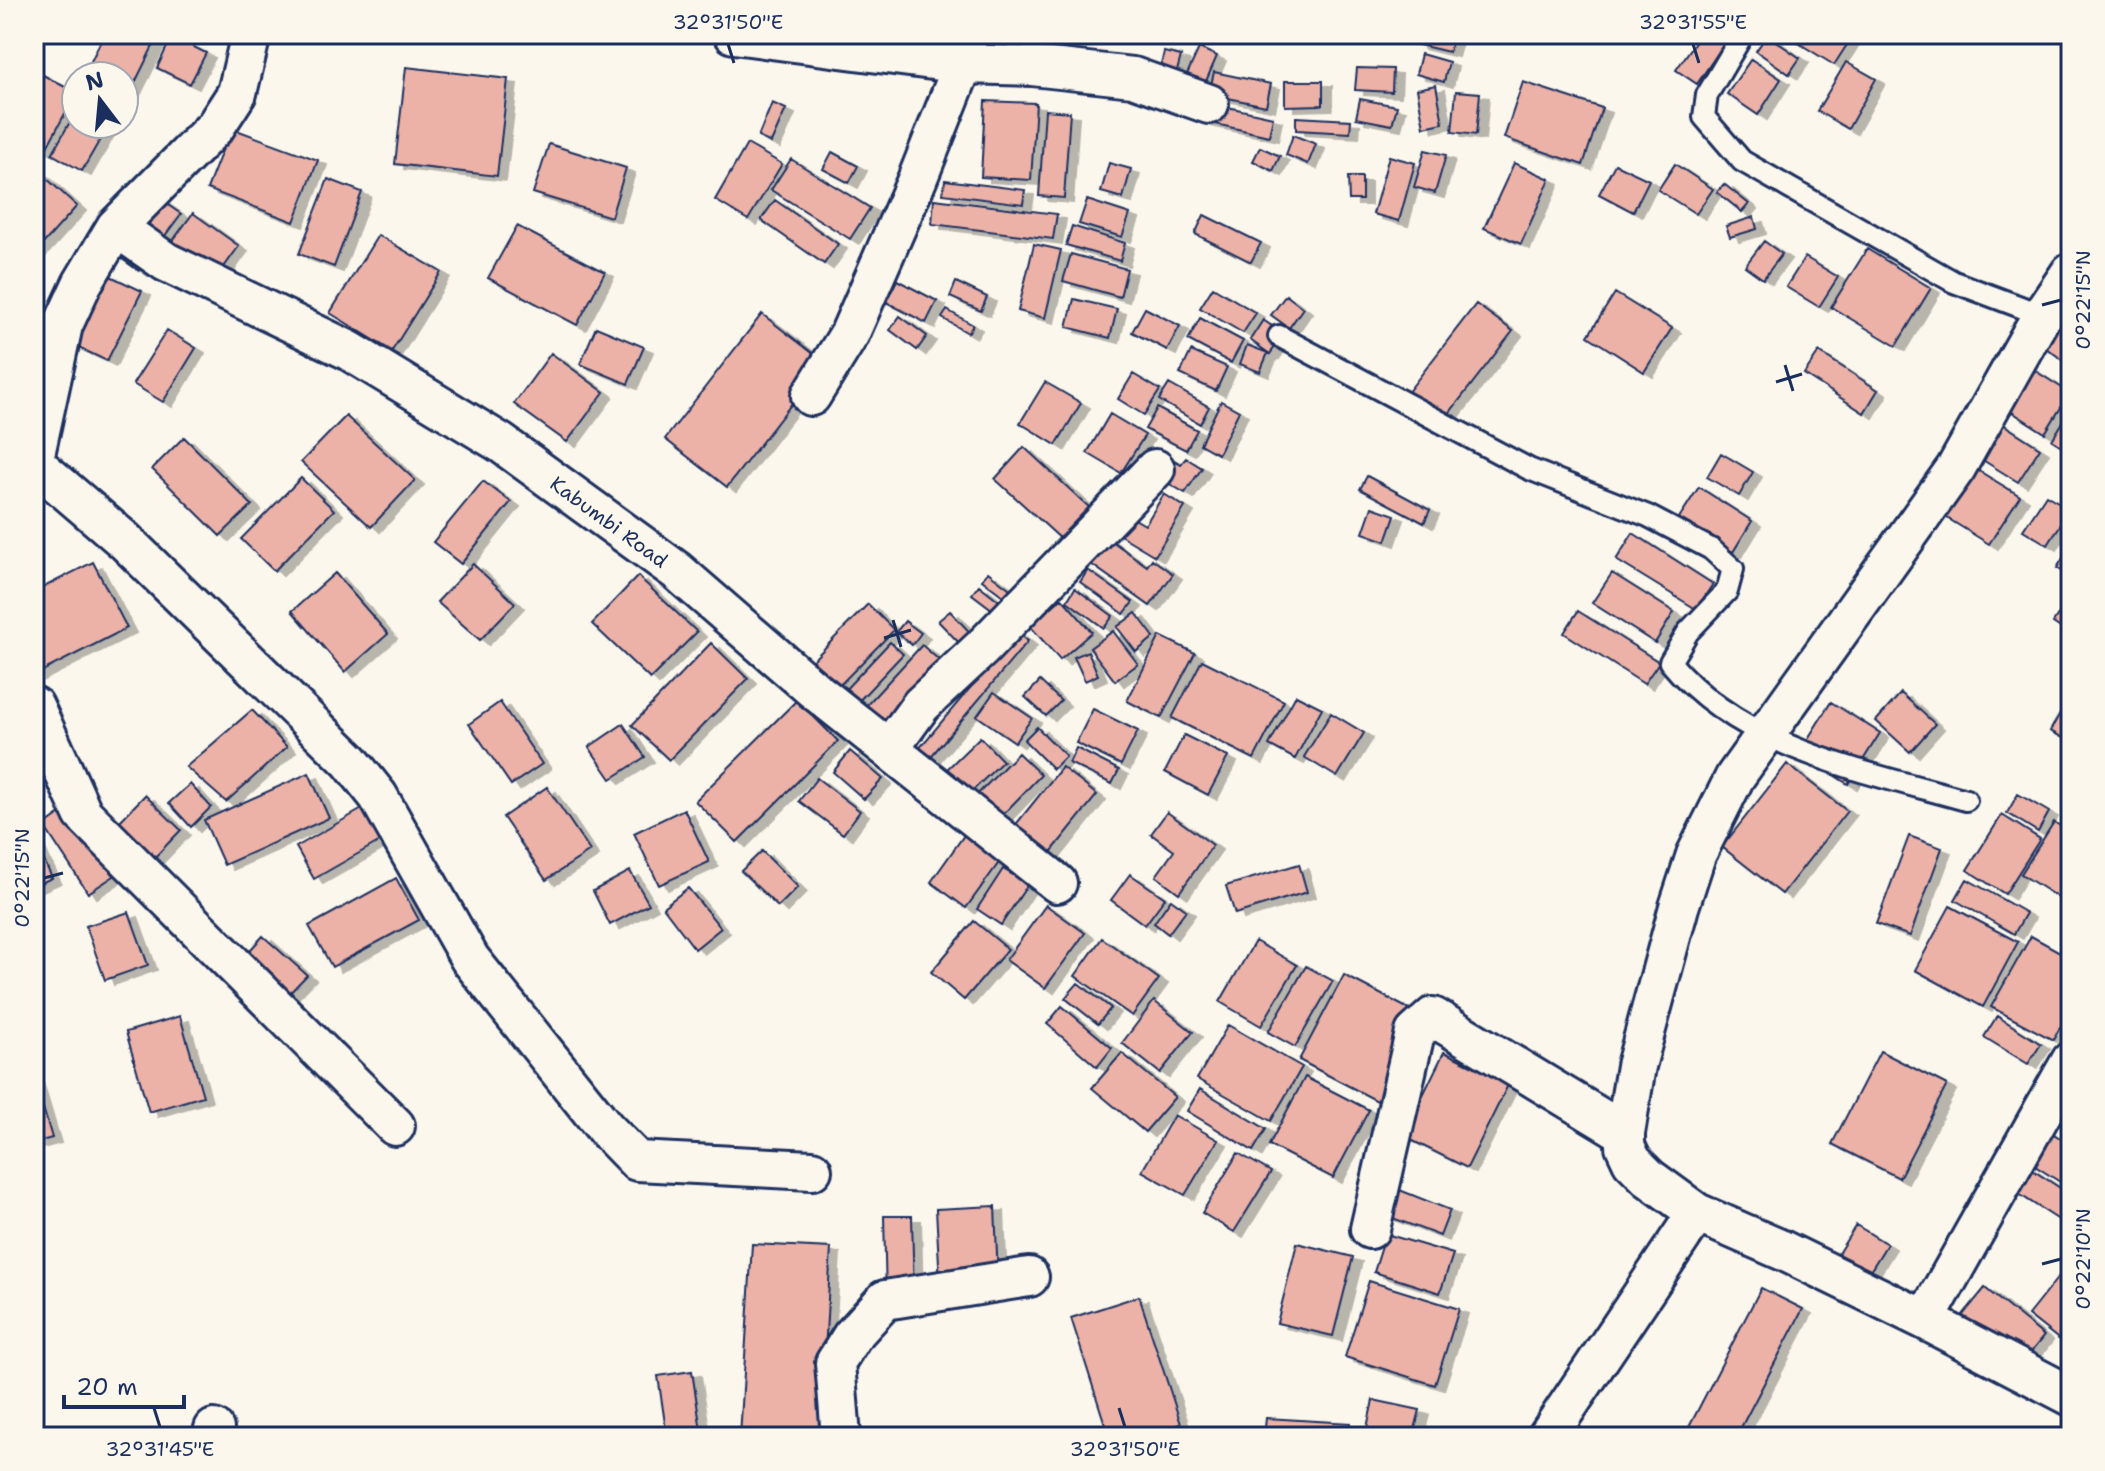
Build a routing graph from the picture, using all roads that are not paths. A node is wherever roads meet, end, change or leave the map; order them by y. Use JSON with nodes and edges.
{"nodes":[{"id":1,"x":251,"y":34,"type":"edge"},
{"id":2,"x":734,"y":34,"type":"edge"},
{"id":3,"x":1743,"y":34,"type":"edge"},
{"id":4,"x":965,"y":49,"type":"edge"},
{"id":5,"x":1209,"y":104,"type":"dead end"},
{"id":6,"x":116,"y":227,"type":"junction"},
{"id":7,"x":2071,"y":272,"type":"edge"},
{"id":8,"x":2042,"y":315,"type":"junction"},
{"id":9,"x":1279,"y":336,"type":"dead end"},
{"id":10,"x":811,"y":396,"type":"dead end"},
{"id":11,"x":34,"y":461,"type":"edge"},
{"id":12,"x":1155,"y":469,"type":"dead end"},
{"id":13,"x":34,"y":706,"type":"edge"},
{"id":14,"x":1766,"y":736,"type":"junction"},
{"id":15,"x":889,"y":749,"type":"junction"},
{"id":16,"x":1966,"y":800,"type":"dead end"},
{"id":17,"x":1057,"y":883,"type":"dead end"},
{"id":18,"x":2071,"y":1061,"type":"edge"},
{"id":19,"x":395,"y":1126,"type":"dead end"},
{"id":20,"x":1625,"y":1133,"type":"junction"},
{"id":21,"x":812,"y":1170,"type":"dead end"},
{"id":22,"x":1697,"y":1213,"type":"junction"},
{"id":23,"x":1370,"y":1229,"type":"dead end"},
{"id":24,"x":1029,"y":1277,"type":"dead end"},
{"id":25,"x":1925,"y":1320,"type":"junction"},
{"id":26,"x":2071,"y":1396,"type":"edge"},
{"id":27,"x":841,"y":1437,"type":"edge"},
{"id":28,"x":1547,"y":1437,"type":"edge"}],
"edges":[{"from":1,"to":6,"type":"street"},
{"from":2,"to":4,"type":"street"},
{"from":3,"to":8,"type":"lane"},
{"from":4,"to":5,"type":"street"},
{"from":4,"to":10,"type":"street"},
{"from":6,"to":11,"type":"street"},
{"from":6,"to":15,"type":"street","name":"Kabumbi Road"},
{"from":7,"to":8,"type":"street"},
{"from":8,"to":14,"type":"street"},
{"from":9,"to":14,"type":"lane"},
{"from":11,"to":21,"type":"street"},
{"from":12,"to":15,"type":"street"},
{"from":13,"to":19,"type":"street"},
{"from":14,"to":16,"type":"lane"},
{"from":14,"to":20,"type":"street"},
{"from":15,"to":17,"type":"street","name":"Kabumbi Road"},
{"from":18,"to":25,"type":"street"},
{"from":20,"to":22,"type":"street"},
{"from":20,"to":23,"type":"street"},
{"from":22,"to":25,"type":"street"},
{"from":22,"to":28,"type":"street"},
{"from":24,"to":27,"type":"street"},
{"from":25,"to":26,"type":"street"}]}
